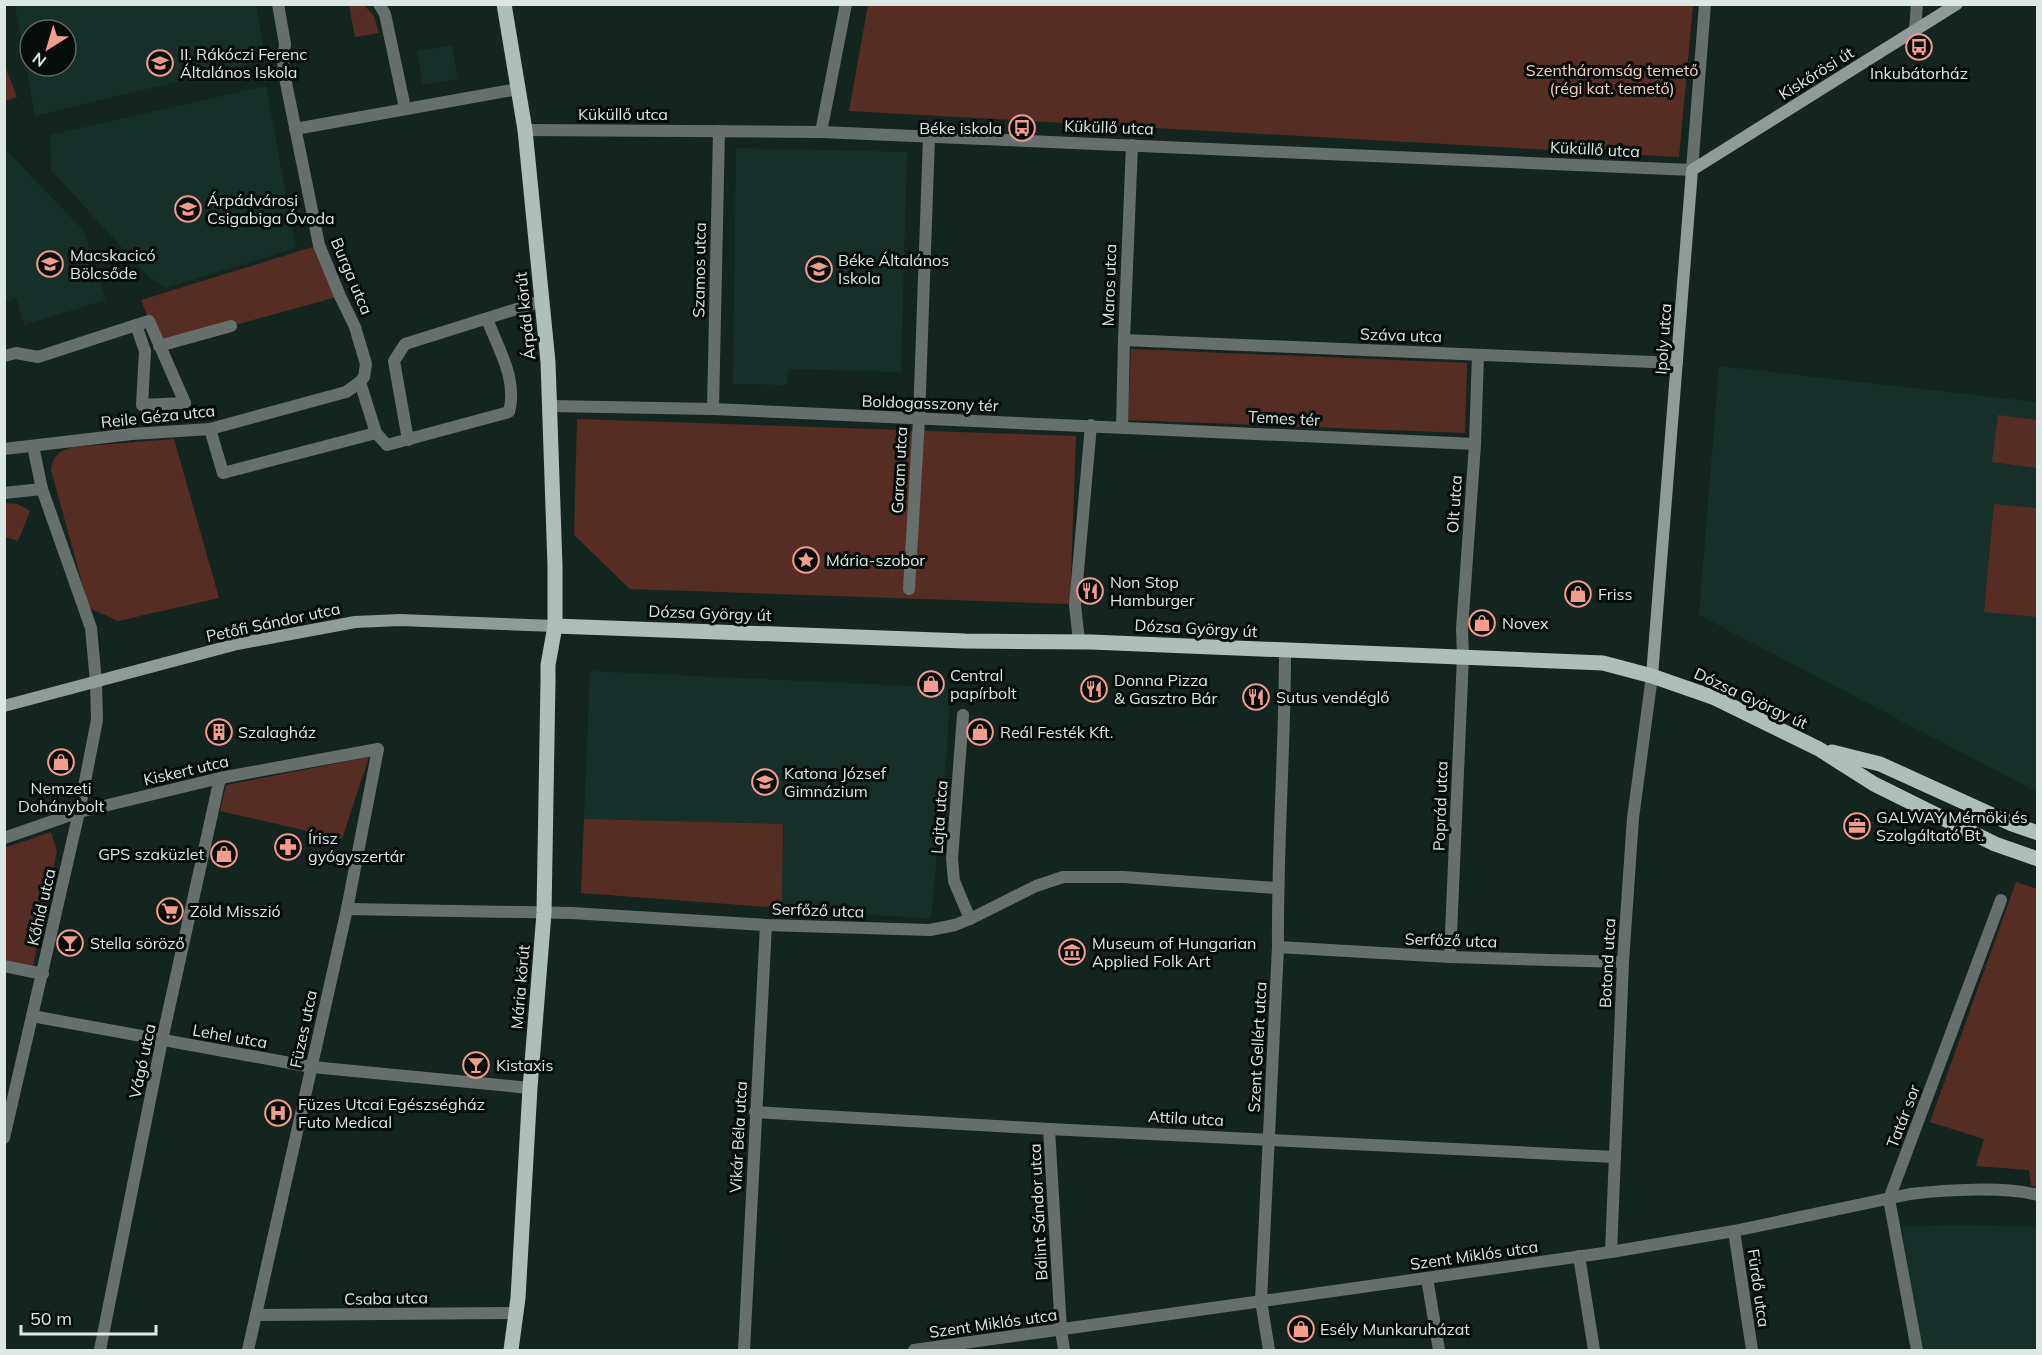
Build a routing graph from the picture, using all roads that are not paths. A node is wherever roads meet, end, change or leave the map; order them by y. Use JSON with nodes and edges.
{"nodes":[{"id":1,"x":278,"y":4,"type":"edge"},
{"id":2,"x":379,"y":4,"type":"edge"},
{"id":3,"x":504,"y":4,"type":"edge"},
{"id":4,"x":846,"y":4,"type":"edge"},
{"id":5,"x":1705,"y":4,"type":"edge"},
{"id":6,"x":1917,"y":4,"type":"edge"},
{"id":7,"x":1957,"y":4,"type":"edge"},
{"id":8,"x":1915,"y":30,"type":"junction"},
{"id":9,"x":518,"y":88,"type":"junction"},
{"id":10,"x":405,"y":108,"type":"junction"},
{"id":11,"x":295,"y":129,"type":"junction"},
{"id":12,"x":525,"y":130,"type":"junction"},
{"id":13,"x":719,"y":131,"type":"junction"},
{"id":14,"x":821,"y":132,"type":"junction"},
{"id":15,"x":929,"y":137,"type":"junction"},
{"id":16,"x":1131,"y":144,"type":"junction"},
{"id":17,"x":1692,"y":170,"type":"junction"},
{"id":18,"x":542,"y":301,"type":"junction"},
{"id":19,"x":487,"y":319,"type":"junction"},
{"id":20,"x":136,"y":325,"type":"junction"},
{"id":21,"x":231,"y":326,"type":"dead end"},
{"id":22,"x":1124,"y":340,"type":"junction"},
{"id":23,"x":159,"y":346,"type":"junction"},
{"id":24,"x":1478,"y":355,"type":"junction"},
{"id":25,"x":4,"y":356,"type":"edge"},
{"id":26,"x":1677,"y":363,"type":"junction"},
{"id":27,"x":360,"y":382,"type":"junction"},
{"id":28,"x":550,"y":406,"type":"junction"},
{"id":29,"x":713,"y":410,"type":"junction"},
{"id":30,"x":919,"y":419,"type":"junction"},
{"id":31,"x":1091,"y":426,"type":"junction"},
{"id":32,"x":1122,"y":427,"type":"junction"},
{"id":33,"x":210,"y":429,"type":"junction"},
{"id":34,"x":376,"y":433,"type":"junction"},
{"id":35,"x":408,"y":440,"type":"junction"},
{"id":36,"x":1474,"y":444,"type":"junction"},
{"id":37,"x":33,"y":446,"type":"junction"},
{"id":38,"x":4,"y":449,"type":"edge"},
{"id":39,"x":42,"y":489,"type":"junction"},
{"id":40,"x":4,"y":493,"type":"edge"},
{"id":41,"x":909,"y":589,"type":"dead end"},
{"id":42,"x":555,"y":626,"type":"junction"},
{"id":43,"x":1078,"y":641,"type":"junction"},
{"id":44,"x":1285,"y":650,"type":"junction"},
{"id":45,"x":1463,"y":656,"type":"junction"},
{"id":46,"x":1652,"y":676,"type":"junction"},
{"id":47,"x":96,"y":682,"type":"junction"},
{"id":48,"x":4,"y":706,"type":"edge"},
{"id":49,"x":963,"y":715,"type":"dead end"},
{"id":50,"x":378,"y":749,"type":"joint"},
{"id":51,"x":1819,"y":749,"type":"junction"},
{"id":52,"x":220,"y":778,"type":"junction"},
{"id":53,"x":79,"y":812,"type":"junction"},
{"id":54,"x":2035,"y":832,"type":"edge"},
{"id":55,"x":4,"y":838,"type":"edge"},
{"id":56,"x":2037,"y":859,"type":"edge"},
{"id":57,"x":1277,"y":888,"type":"junction"},
{"id":58,"x":2001,"y":900,"type":"dead end"},
{"id":59,"x":347,"y":909,"type":"junction"},
{"id":60,"x":544,"y":913,"type":"junction"},
{"id":61,"x":970,"y":919,"type":"junction"},
{"id":62,"x":766,"y":925,"type":"junction"},
{"id":63,"x":1278,"y":947,"type":"junction"},
{"id":64,"x":1450,"y":957,"type":"junction"},
{"id":65,"x":1623,"y":962,"type":"junction"},
{"id":66,"x":4,"y":966,"type":"edge"},
{"id":67,"x":43,"y":974,"type":"junction"},
{"id":68,"x":32,"y":1016,"type":"junction"},
{"id":69,"x":162,"y":1040,"type":"junction"},
{"id":70,"x":312,"y":1067,"type":"junction"},
{"id":71,"x":530,"y":1088,"type":"junction"},
{"id":72,"x":755,"y":1112,"type":"junction"},
{"id":73,"x":1050,"y":1129,"type":"junction"},
{"id":74,"x":4,"y":1138,"type":"edge"},
{"id":75,"x":1268,"y":1139,"type":"junction"},
{"id":76,"x":1615,"y":1157,"type":"junction"},
{"id":77,"x":2037,"y":1195,"type":"edge"},
{"id":78,"x":1889,"y":1199,"type":"junction"},
{"id":79,"x":1734,"y":1231,"type":"junction"},
{"id":80,"x":1611,"y":1252,"type":"junction"},
{"id":81,"x":1579,"y":1256,"type":"junction"},
{"id":82,"x":1427,"y":1278,"type":"junction"},
{"id":83,"x":1261,"y":1301,"type":"junction"},
{"id":84,"x":517,"y":1313,"type":"junction"},
{"id":85,"x":256,"y":1315,"type":"junction"},
{"id":86,"x":1061,"y":1330,"type":"junction"},
{"id":87,"x":100,"y":1350,"type":"edge"},
{"id":88,"x":248,"y":1350,"type":"edge"},
{"id":89,"x":511,"y":1350,"type":"edge"},
{"id":90,"x":744,"y":1350,"type":"edge"},
{"id":91,"x":914,"y":1350,"type":"edge"},
{"id":92,"x":1064,"y":1350,"type":"edge"},
{"id":93,"x":1269,"y":1350,"type":"edge"},
{"id":94,"x":1438,"y":1350,"type":"edge"},
{"id":95,"x":1594,"y":1350,"type":"edge"},
{"id":96,"x":1752,"y":1350,"type":"edge"},
{"id":97,"x":1917,"y":1350,"type":"edge"}],
"edges":[{"from":1,"to":11,"type":"street","name":"Burga utca"},
{"from":2,"to":10,"type":"street"},
{"from":3,"to":9,"type":"main road","name":"Árpád körút"},
{"from":4,"to":14,"type":"street"},
{"from":5,"to":17,"type":"street","name":"Ipoly utca"},
{"from":6,"to":8,"type":"street"},
{"from":7,"to":8,"type":"street","name":"Kiskőrösi út"},
{"from":8,"to":17,"type":"street","name":"Kiskőrösi út"},
{"from":9,"to":10,"type":"street"},
{"from":9,"to":12,"type":"main road","name":"Árpád körút"},
{"from":10,"to":11,"type":"street"},
{"from":11,"to":27,"type":"street","name":"Burga utca"},
{"from":12,"to":13,"type":"street","name":"Küküllő utca"},
{"from":12,"to":18,"type":"main road","name":"Árpád körút"},
{"from":13,"to":14,"type":"street","name":"Küküllő utca"},
{"from":13,"to":29,"type":"street","name":"Szamos utca"},
{"from":14,"to":15,"type":"street","name":"Küküllő utca"},
{"from":15,"to":16,"type":"street","name":"Küküllő utca"},
{"from":15,"to":30,"type":"street","name":"Garam utca"},
{"from":16,"to":17,"type":"street","name":"Küküllő utca"},
{"from":16,"to":22,"type":"street","name":"Maros utca"},
{"from":17,"to":26,"type":"street","name":"Ipoly utca"},
{"from":18,"to":19,"type":"street"},
{"from":18,"to":28,"type":"main road","name":"Árpád körút"},
{"from":19,"to":35,"type":"street"},
{"from":19,"to":35,"type":"street"},
{"from":20,"to":23,"type":"street"},
{"from":20,"to":23,"type":"street"},
{"from":20,"to":25,"type":"street"},
{"from":21,"to":23,"type":"street"},
{"from":22,"to":24,"type":"street","name":"Száva utca"},
{"from":22,"to":32,"type":"street","name":"Maros utca"},
{"from":24,"to":26,"type":"street","name":"Száva utca"},
{"from":24,"to":36,"type":"street","name":"Olt utca"},
{"from":26,"to":46,"type":"street","name":"Ipoly utca"},
{"from":27,"to":33,"type":"street","name":"Reile Géza utca"},
{"from":27,"to":34,"type":"street","name":"Burga utca"},
{"from":28,"to":29,"type":"street","name":"Boldogasszony tér"},
{"from":28,"to":42,"type":"main road","name":"Árpád körút"},
{"from":29,"to":30,"type":"street","name":"Boldogasszony tér"},
{"from":30,"to":31,"type":"street","name":"Boldogasszony tér"},
{"from":30,"to":41,"type":"street","name":"Garam utca"},
{"from":31,"to":32,"type":"street","name":"Temes tér"},
{"from":31,"to":43,"type":"street"},
{"from":32,"to":36,"type":"street","name":"Temes tér"},
{"from":33,"to":34,"type":"street"},
{"from":33,"to":37,"type":"street","name":"Reile Géza utca"},
{"from":34,"to":35,"type":"street"},
{"from":36,"to":45,"type":"street","name":"Olt utca"},
{"from":37,"to":38,"type":"street","name":"Reile Géza utca"},
{"from":37,"to":39,"type":"street","name":"Kőhíd utca"},
{"from":39,"to":40,"type":"street"},
{"from":39,"to":47,"type":"street","name":"Kőhíd utca"},
{"from":42,"to":43,"type":"main road","name":"Dózsa György út"},
{"from":42,"to":47,"type":"street","name":"Petőfi Sándor utca"},
{"from":42,"to":60,"type":"main road","name":"Mária körút"},
{"from":43,"to":44,"type":"main road","name":"Dózsa György út"},
{"from":44,"to":45,"type":"main road","name":"Dózsa György út"},
{"from":44,"to":57,"type":"street","name":"Szent Gellért utca"},
{"from":45,"to":46,"type":"main road","name":"Dózsa György út"},
{"from":45,"to":64,"type":"street","name":"Poprád utca"},
{"from":46,"to":51,"type":"main road","name":"Dózsa György út"},
{"from":46,"to":65,"type":"street","name":"Botond utca"},
{"from":47,"to":48,"type":"street","name":"Petőfi Sándor utca"},
{"from":47,"to":53,"type":"street","name":"Kőhíd utca"},
{"from":49,"to":61,"type":"street","name":"Lajta utca"},
{"from":50,"to":52,"type":"street","name":"Kiskert utca"},
{"from":50,"to":59,"type":"street","name":"Füzes utca"},
{"from":51,"to":54,"type":"main road","name":"Dózsa György út"},
{"from":51,"to":56,"type":"main road","name":"Dózsa György út"},
{"from":52,"to":53,"type":"street","name":"Kiskert utca"},
{"from":52,"to":69,"type":"street","name":"Vágó utca"},
{"from":53,"to":55,"type":"street","name":"Kiskert utca"},
{"from":53,"to":67,"type":"street","name":"Kőhíd utca"},
{"from":57,"to":61,"type":"street","name":"Serfőző utca"},
{"from":57,"to":63,"type":"street","name":"Szent Gellért utca"},
{"from":58,"to":78,"type":"street","name":"Tatár sor"},
{"from":59,"to":60,"type":"street","name":"Serfőző utca"},
{"from":59,"to":70,"type":"street","name":"Füzes utca"},
{"from":60,"to":62,"type":"street","name":"Serfőző utca"},
{"from":60,"to":71,"type":"main road","name":"Mária körút"},
{"from":61,"to":62,"type":"street","name":"Serfőző utca"},
{"from":62,"to":72,"type":"street","name":"Vikár Béla utca"},
{"from":63,"to":64,"type":"street","name":"Serfőző utca"},
{"from":63,"to":75,"type":"street","name":"Szent Gellért utca"},
{"from":64,"to":65,"type":"street","name":"Serfőző utca"},
{"from":65,"to":76,"type":"street","name":"Botond utca"},
{"from":66,"to":67,"type":"street"},
{"from":67,"to":68,"type":"street","name":"Kőhíd utca"},
{"from":68,"to":69,"type":"street","name":"Lehel utca"},
{"from":68,"to":74,"type":"street","name":"Kőhíd utca"},
{"from":69,"to":70,"type":"street","name":"Lehel utca"},
{"from":69,"to":87,"type":"street","name":"Vágó utca"},
{"from":70,"to":71,"type":"street","name":"Lehel utca"},
{"from":70,"to":85,"type":"street","name":"Füzes utca"},
{"from":71,"to":84,"type":"main road","name":"Mária körút"},
{"from":72,"to":73,"type":"street","name":"Attila utca"},
{"from":72,"to":90,"type":"street","name":"Vikár Béla utca"},
{"from":73,"to":75,"type":"street","name":"Attila utca"},
{"from":73,"to":86,"type":"street","name":"Bálint Sándor utca"},
{"from":75,"to":76,"type":"street","name":"Attila utca"},
{"from":75,"to":83,"type":"street","name":"Szent Gellért utca"},
{"from":76,"to":80,"type":"street","name":"Botond utca"},
{"from":77,"to":78,"type":"street","name":"Szent Miklós utca"},
{"from":78,"to":79,"type":"street","name":"Szent Miklós utca"},
{"from":78,"to":97,"type":"street"},
{"from":79,"to":80,"type":"street","name":"Szent Miklós utca"},
{"from":79,"to":96,"type":"street","name":"Fürdő utca"},
{"from":80,"to":81,"type":"street","name":"Szent Miklós utca"},
{"from":81,"to":82,"type":"street","name":"Szent Miklós utca"},
{"from":81,"to":95,"type":"street"},
{"from":82,"to":83,"type":"street","name":"Szent Miklós utca"},
{"from":82,"to":94,"type":"street"},
{"from":83,"to":86,"type":"street","name":"Szent Miklós utca"},
{"from":83,"to":93,"type":"street","name":"Szent Gellért utca"},
{"from":84,"to":85,"type":"street","name":"Csaba utca"},
{"from":84,"to":89,"type":"main road","name":"Mária körút"},
{"from":85,"to":88,"type":"street","name":"Füzes utca"},
{"from":86,"to":91,"type":"street","name":"Szent Miklós utca"},
{"from":86,"to":92,"type":"street","name":"Bálint Sándor utca"}]}
